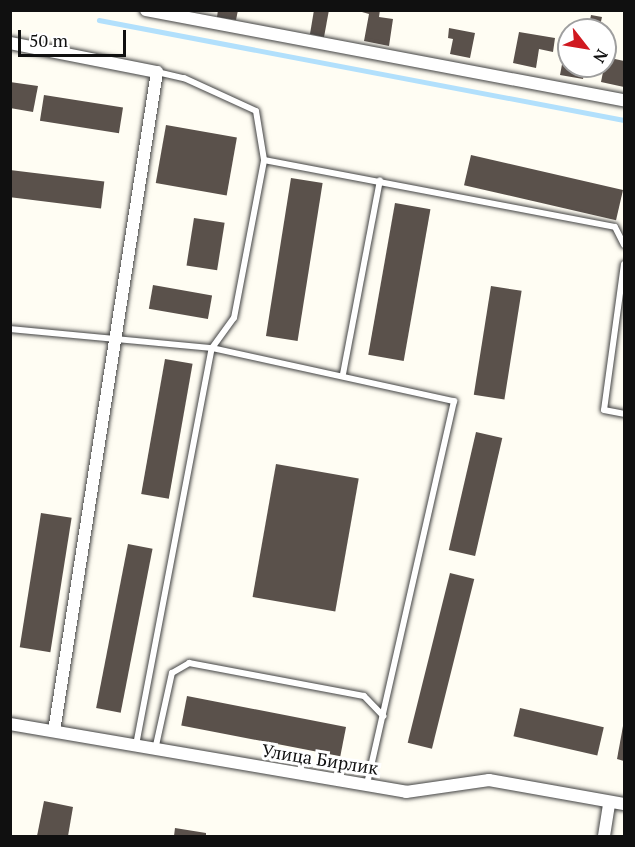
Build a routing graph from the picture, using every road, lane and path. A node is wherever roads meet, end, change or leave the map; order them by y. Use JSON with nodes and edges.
{"nodes":[{"id":1,"x":146,"y":10,"type":"edge"},
{"id":2,"x":10,"y":43,"type":"edge"},
{"id":3,"x":158,"y":72,"type":"junction"},
{"id":4,"x":624,"y":100,"type":"edge"},
{"id":5,"x":264,"y":160,"type":"junction"},
{"id":6,"x":380,"y":180,"type":"junction"},
{"id":7,"x":624,"y":244,"type":"edge"},
{"id":8,"x":624,"y":264,"type":"edge"},
{"id":9,"x":10,"y":329,"type":"edge"},
{"id":10,"x":114,"y":341,"type":"junction"},
{"id":11,"x":212,"y":348,"type":"junction"},
{"id":12,"x":343,"y":374,"type":"junction"},
{"id":13,"x":624,"y":414,"type":"edge"},
{"id":14,"x":383,"y":716,"type":"junction"},
{"id":15,"x":10,"y":724,"type":"edge"},
{"id":16,"x":54,"y":731,"type":"junction"},
{"id":17,"x":136,"y":746,"type":"junction"},
{"id":18,"x":154,"y":750,"type":"junction"},
{"id":19,"x":367,"y":785,"type":"junction"},
{"id":20,"x":609,"y":803,"type":"junction"},
{"id":21,"x":624,"y":804,"type":"edge"},
{"id":22,"x":604,"y":837,"type":"edge"}],
"edges":[{"from":1,"to":4,"type":"street"},
{"from":2,"to":3,"type":"street"},
{"from":3,"to":5,"type":"lane"},
{"from":3,"to":10,"type":"street"},
{"from":5,"to":6,"type":"lane"},
{"from":5,"to":11,"type":"lane"},
{"from":6,"to":7,"type":"lane"},
{"from":6,"to":12,"type":"lane"},
{"from":8,"to":13,"type":"lane"},
{"from":9,"to":10,"type":"lane"},
{"from":10,"to":11,"type":"lane"},
{"from":10,"to":16,"type":"street"},
{"from":11,"to":12,"type":"lane"},
{"from":11,"to":17,"type":"lane"},
{"from":12,"to":14,"type":"lane"},
{"from":14,"to":18,"type":"lane"},
{"from":14,"to":19,"type":"lane"},
{"from":15,"to":16,"type":"street","name":"Улица Бирлик"},
{"from":16,"to":17,"type":"street","name":"Улица Бирлик"},
{"from":17,"to":18,"type":"street","name":"Улица Бирлик"},
{"from":18,"to":19,"type":"street","name":"Улица Бирлик"},
{"from":19,"to":20,"type":"street","name":"Улица Бирлик"},
{"from":20,"to":21,"type":"street","name":"Улица Бирлик"},
{"from":20,"to":22,"type":"street"}]}
